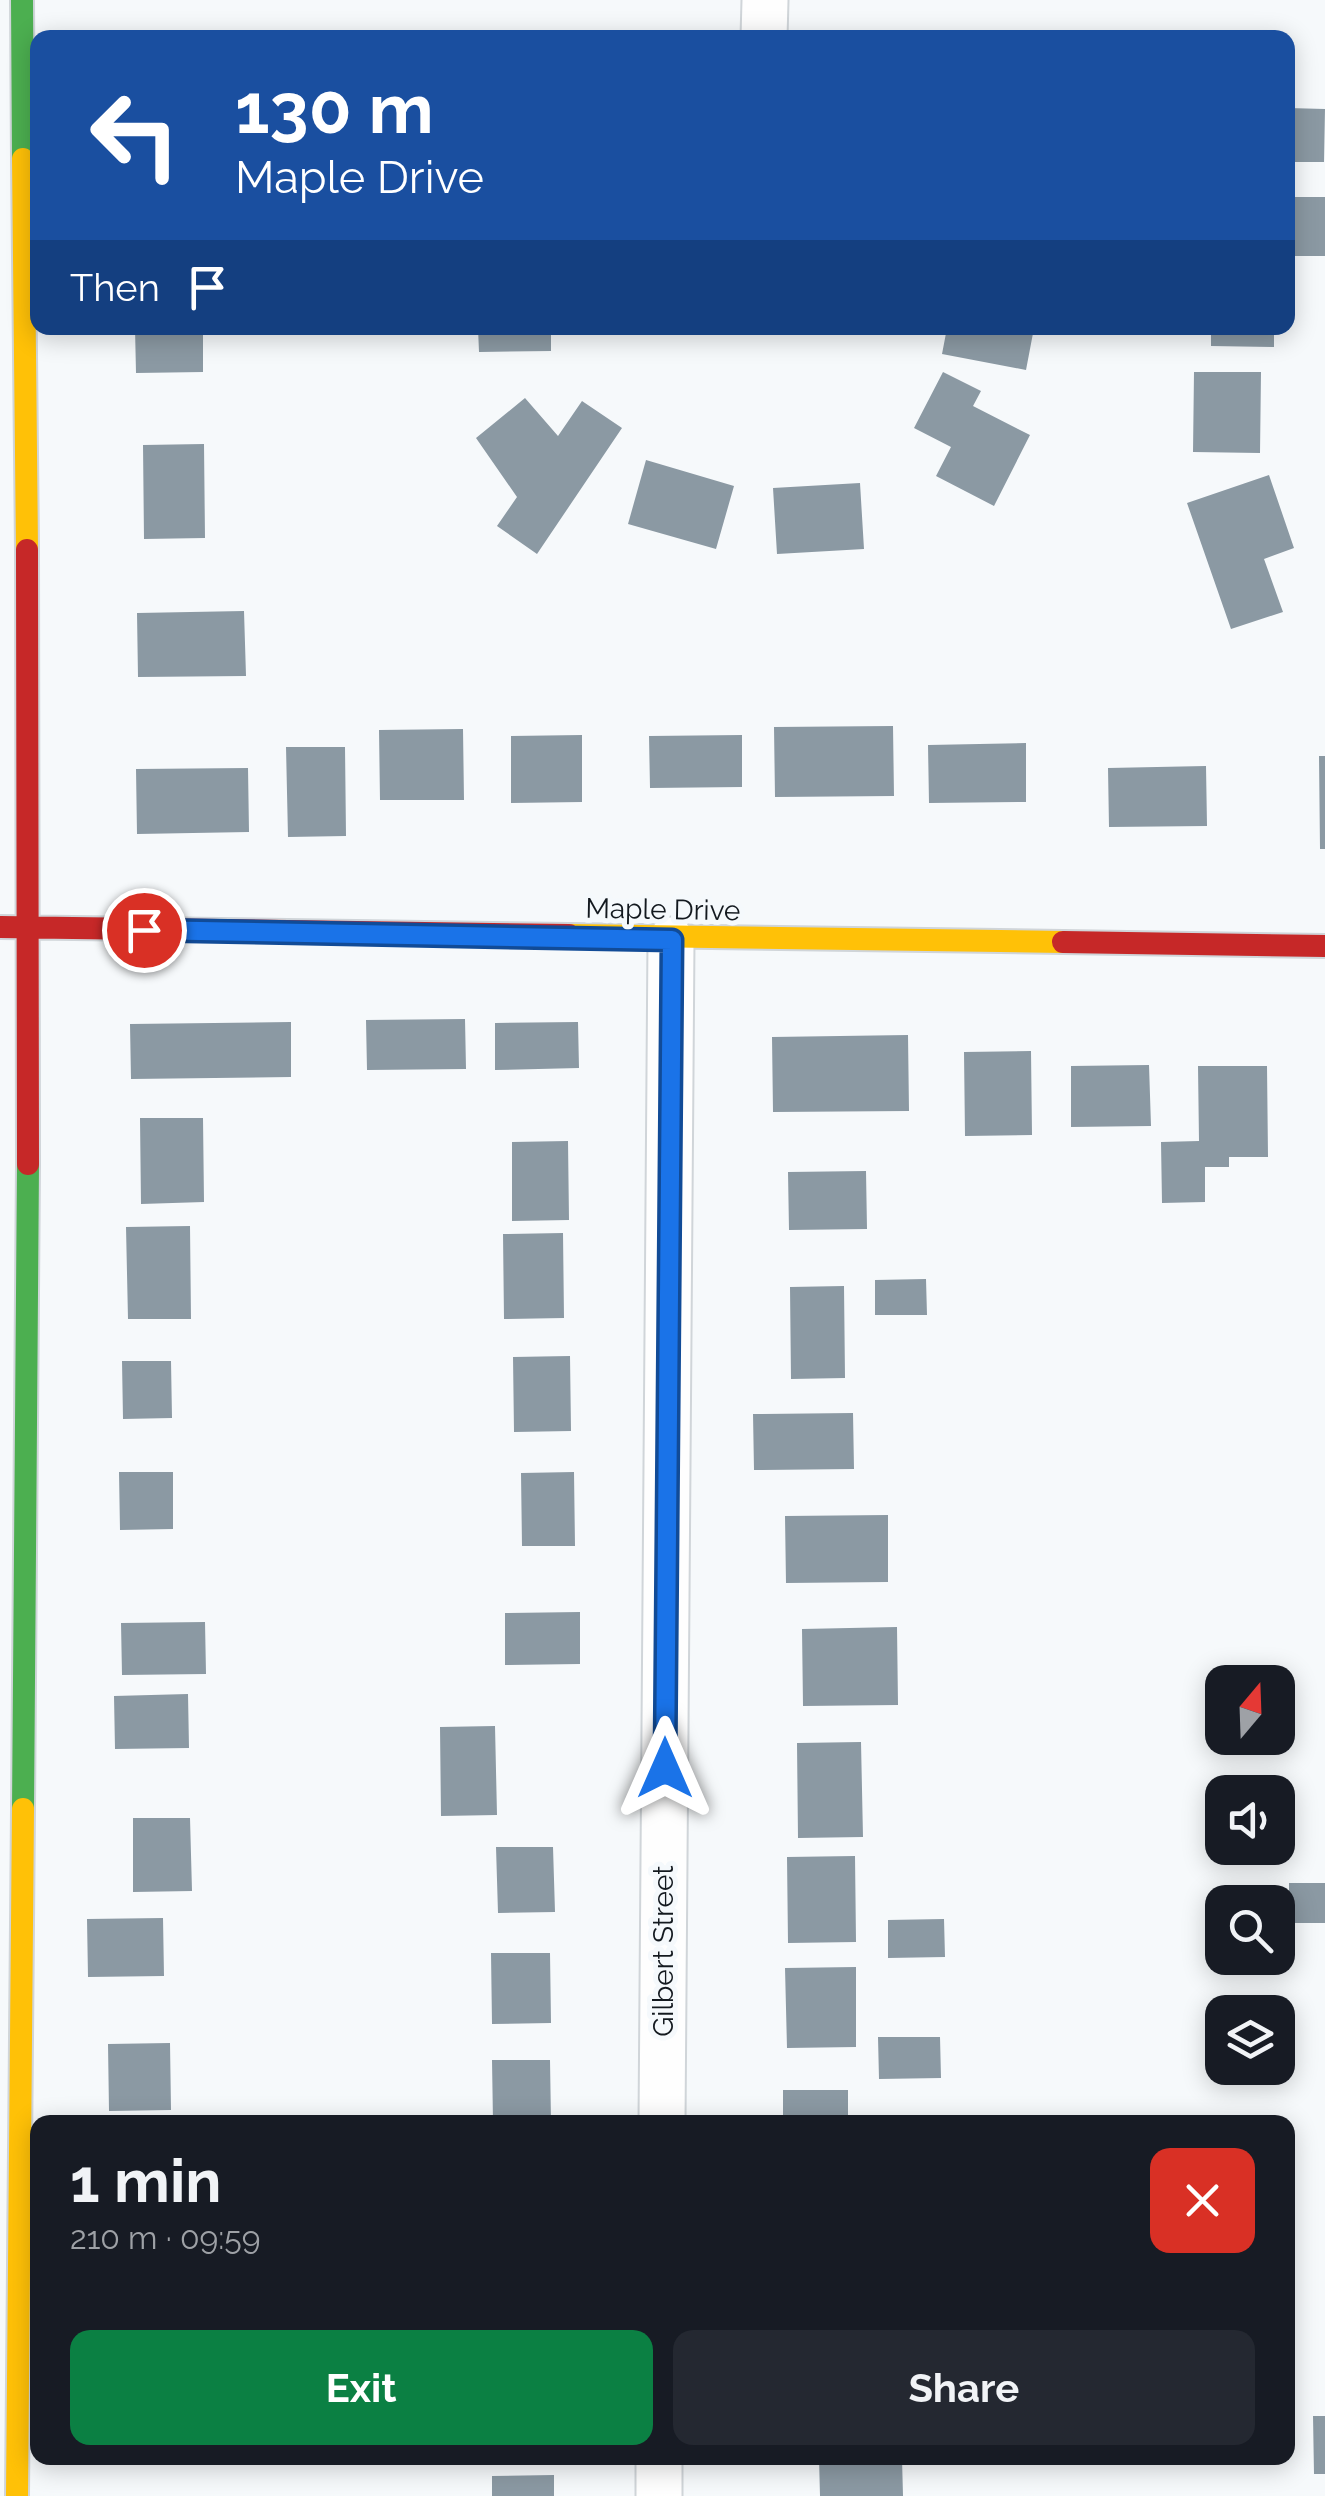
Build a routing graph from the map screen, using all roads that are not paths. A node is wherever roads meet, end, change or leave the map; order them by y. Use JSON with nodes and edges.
{"nodes":[{"id":1,"x":22,"y":0,"type":"edge"},
{"id":2,"x":765,"y":0,"type":"edge"},
{"id":3,"x":764,"y":30,"type":"edge"},
{"id":4,"x":0,"y":927,"type":"edge"},
{"id":5,"x":30,"y":927,"type":"junction"},
{"id":6,"x":672,"y":940,"type":"junction"},
{"id":7,"x":1325,"y":946,"type":"edge"},
{"id":8,"x":662,"y":2115,"type":"edge"},
{"id":9,"x":659,"y":2465,"type":"edge"},
{"id":10,"x":17,"y":2496,"type":"edge"},
{"id":11,"x":659,"y":2496,"type":"edge"}],
"edges":[{"from":1,"to":5,"type":"street"},
{"from":2,"to":3,"type":"street"},
{"from":4,"to":5,"type":"street","name":"Maple Drive"},
{"from":5,"to":6,"type":"street","name":"Maple Drive"},
{"from":5,"to":10,"type":"street"},
{"from":6,"to":7,"type":"street","name":"Maple Drive"},
{"from":6,"to":8,"type":"street","name":"Gilbert Street"},
{"from":9,"to":11,"type":"street"}]}
